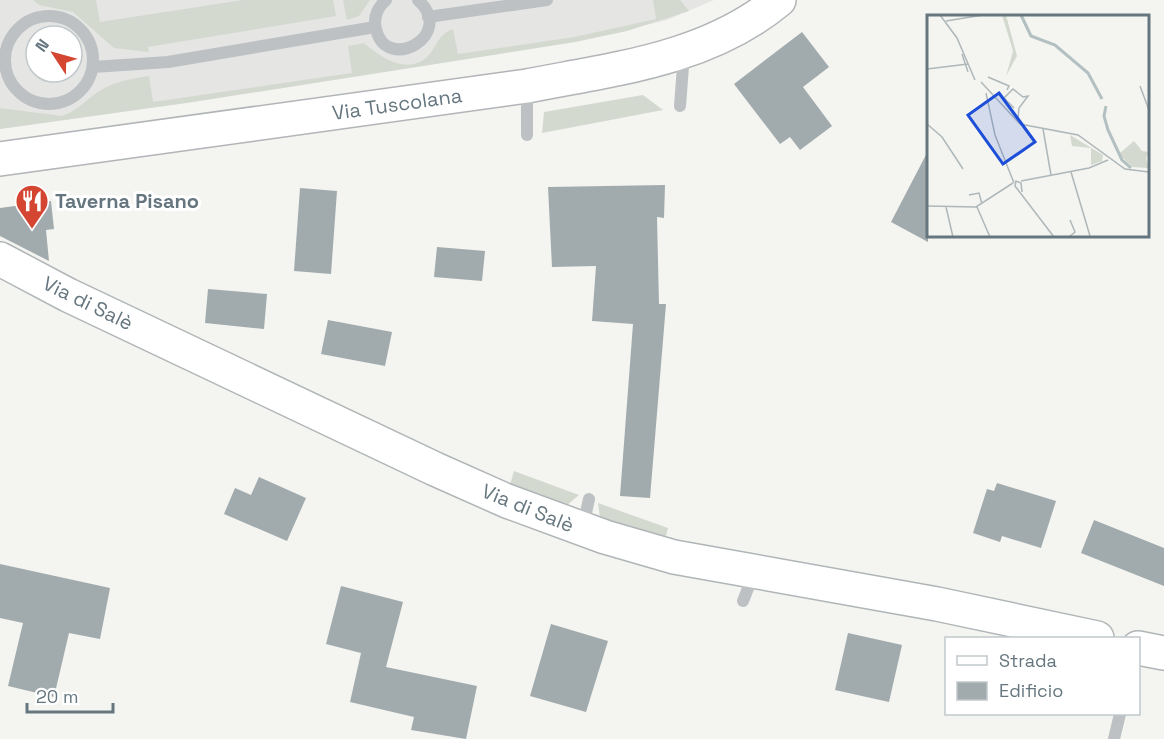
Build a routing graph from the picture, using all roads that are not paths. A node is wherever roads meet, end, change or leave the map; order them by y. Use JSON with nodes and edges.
{"nodes":[{"id":1,"x":386,"y":0,"type":"edge"},
{"id":2,"x":417,"y":0,"type":"edge"},
{"id":3,"x":547,"y":0,"type":"edge"},
{"id":4,"x":779,"y":0,"type":"edge"},
{"id":5,"x":428,"y":17,"type":"junction"},
{"id":6,"x":375,"y":27,"type":"junction"},
{"id":7,"x":684,"y":52,"type":"junction"},
{"id":8,"x":93,"y":67,"type":"junction"},
{"id":9,"x":4,"y":83,"type":"edge"},
{"id":10,"x":527,"y":86,"type":"junction"},
{"id":11,"x":680,"y":106,"type":"dead end"},
{"id":12,"x":527,"y":135,"type":"dead end"},
{"id":13,"x":0,"y":159,"type":"edge"},
{"id":14,"x":0,"y":259,"type":"edge"},
{"id":15,"x":1088,"y":637,"type":"edge"},
{"id":16,"x":1140,"y":648,"type":"edge"},
{"id":17,"x":1164,"y":653,"type":"edge"},
{"id":18,"x":1120,"y":715,"type":"edge"},
{"id":19,"x":1114,"y":739,"type":"edge"}],
"edges":[{"from":1,"to":6,"type":"lane"},
{"from":2,"to":5,"type":"lane"},
{"from":3,"to":5,"type":"lane"},
{"from":4,"to":7,"type":"main road","name":"Via Tuscolana"},
{"from":5,"to":6,"type":"lane"},
{"from":6,"to":8,"type":"lane"},
{"from":7,"to":10,"type":"main road","name":"Via Tuscolana"},
{"from":7,"to":11,"type":"lane"},
{"from":8,"to":9,"type":"lane"},
{"from":8,"to":9,"type":"lane"},
{"from":10,"to":12,"type":"lane"},
{"from":10,"to":13,"type":"main road","name":"Via Tuscolana"},
{"from":14,"to":15,"type":"main road","name":"Via di Salè"},
{"from":16,"to":17,"type":"main road"},
{"from":18,"to":19,"type":"lane"}]}
